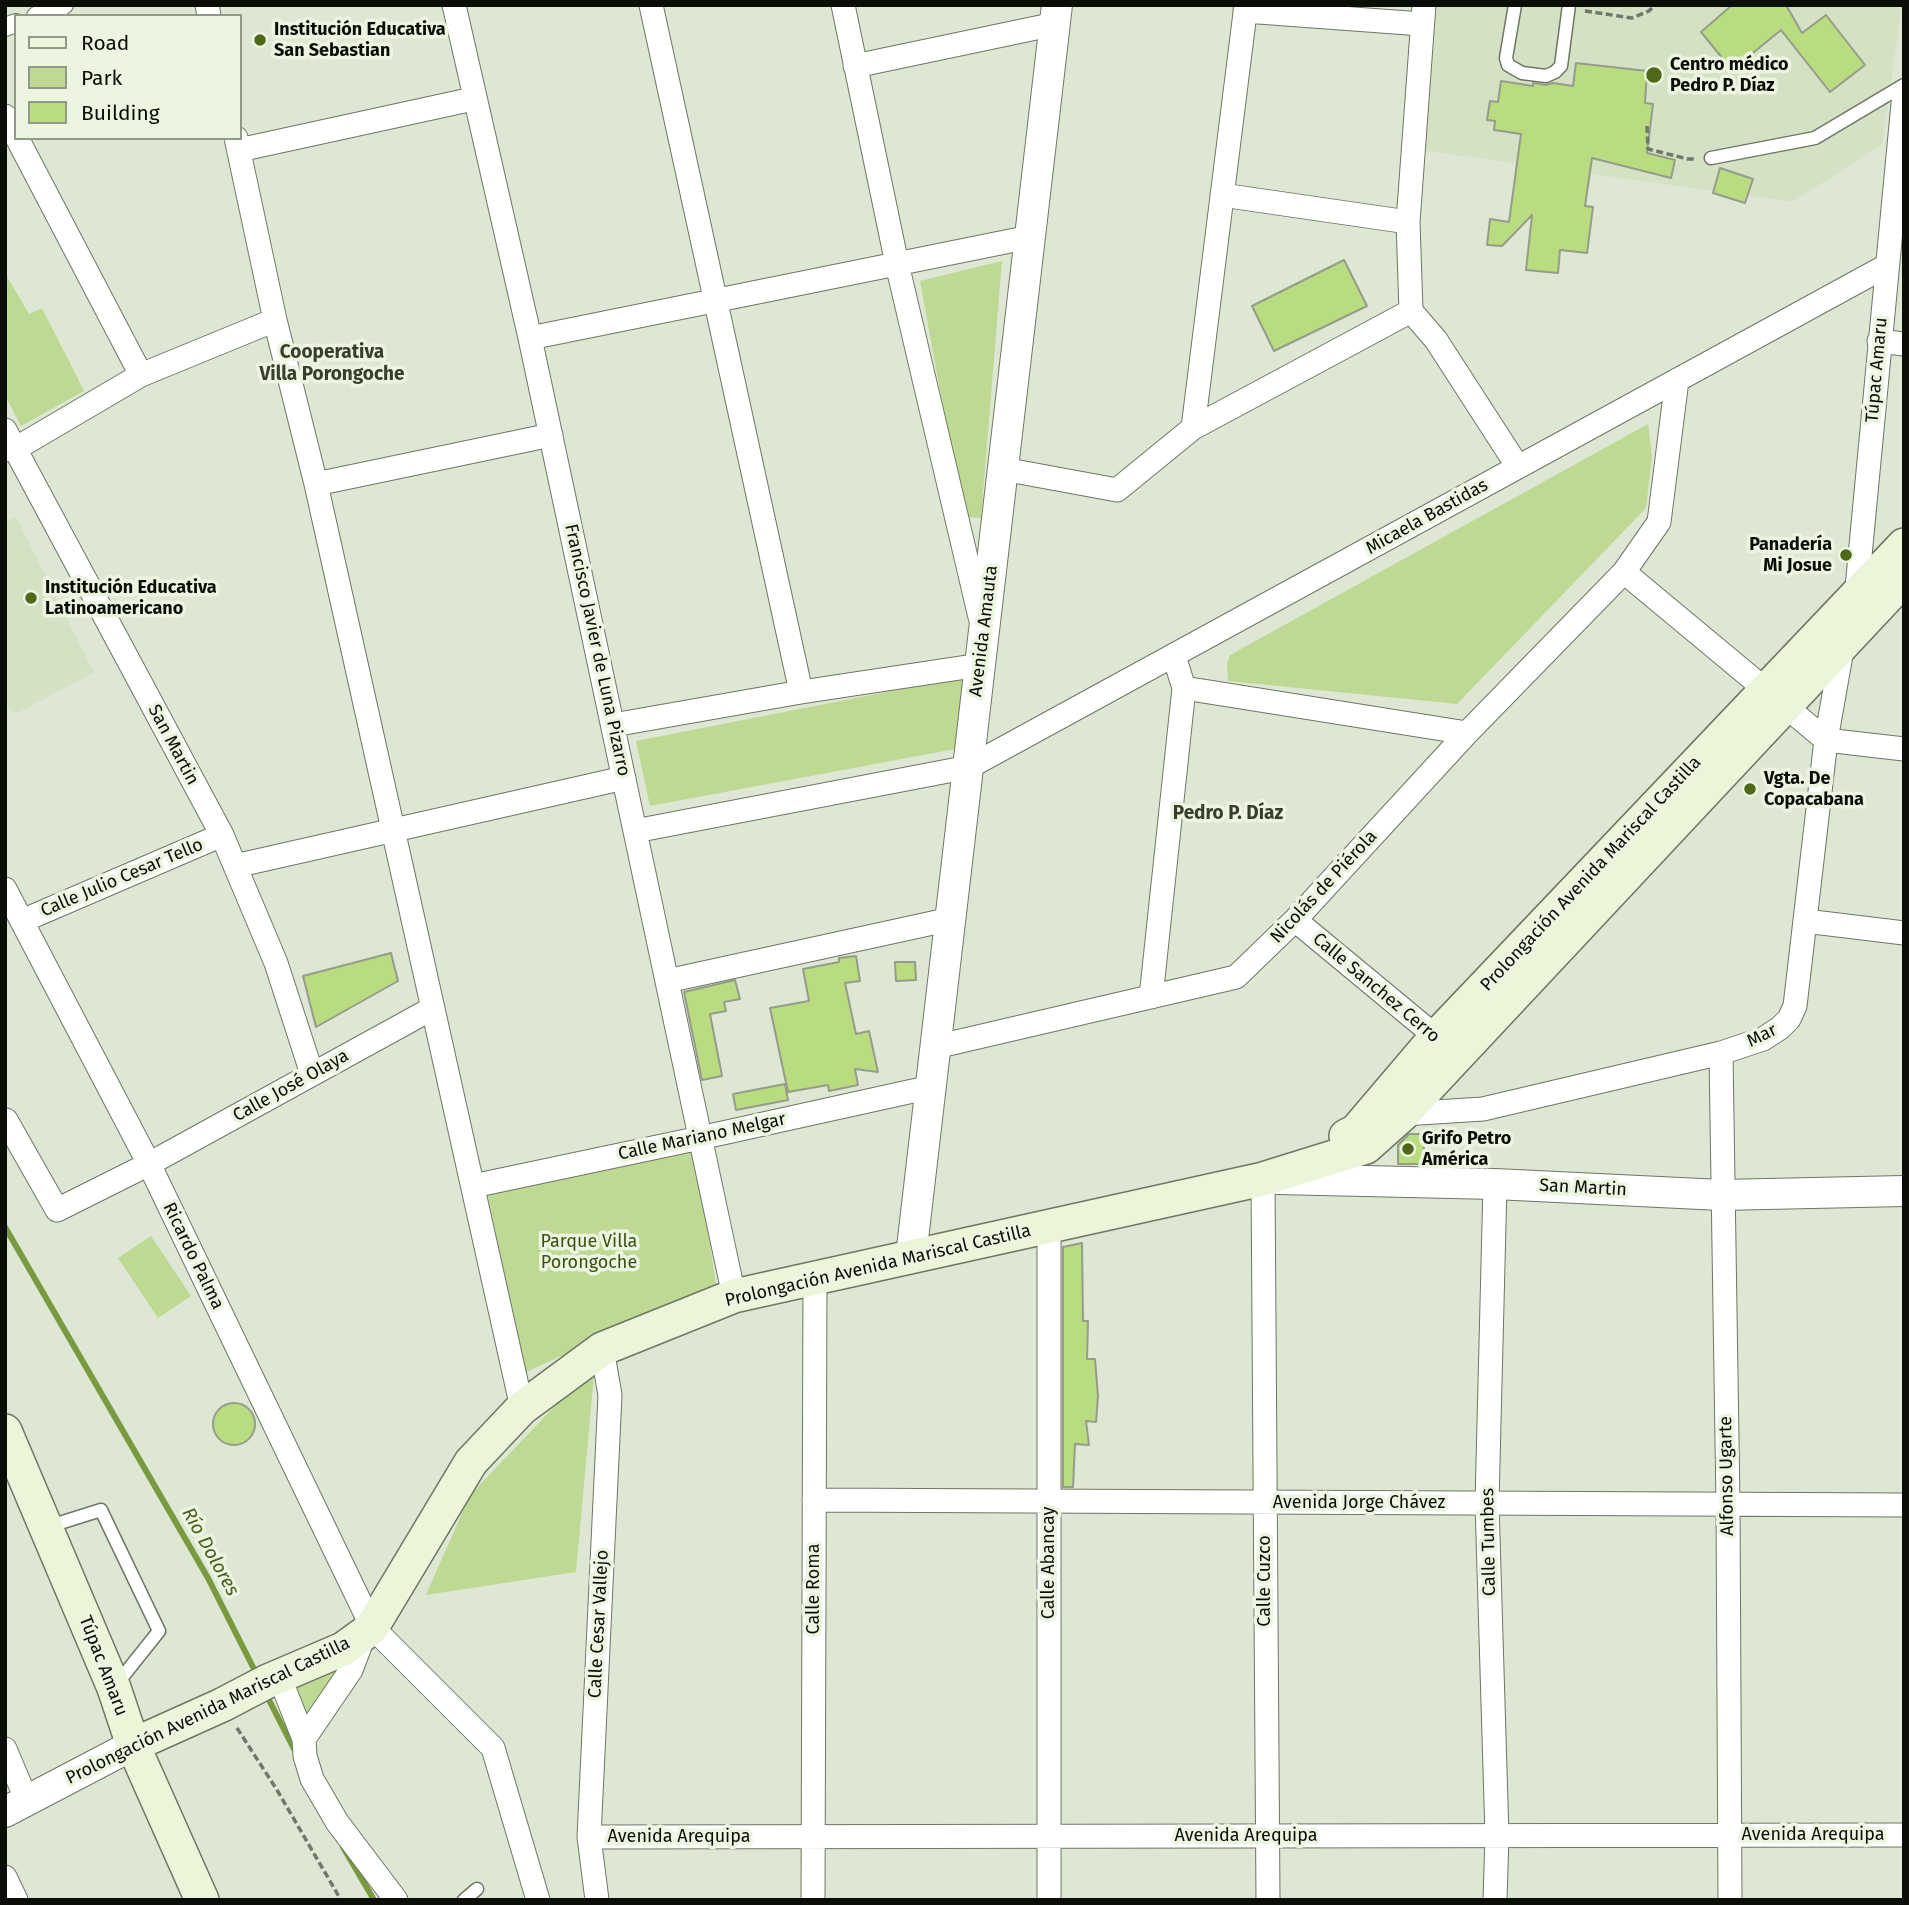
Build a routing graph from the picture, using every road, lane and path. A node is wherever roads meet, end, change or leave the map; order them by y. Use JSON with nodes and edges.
{"nodes":[{"id":1,"x":64,"y":5,"type":"edge"},
{"id":2,"x":453,"y":5,"type":"edge"},
{"id":3,"x":651,"y":5,"type":"edge"},
{"id":4,"x":842,"y":5,"type":"edge"},
{"id":5,"x":1515,"y":5,"type":"edge"},
{"id":6,"x":1655,"y":5,"type":"edge"},
{"id":7,"x":1569,"y":7,"type":"edge"},
{"id":8,"x":1245,"y":8,"type":"edge"},
{"id":9,"x":41,"y":14,"type":"edge"},
{"id":10,"x":1056,"y":15,"type":"edge"},
{"id":11,"x":1423,"y":15,"type":"edge"},
{"id":12,"x":855,"y":66,"type":"junction"},
{"id":13,"x":1904,"y":85,"type":"edge"},
{"id":14,"x":1904,"y":93,"type":"edge"},
{"id":15,"x":473,"y":99,"type":"junction"},
{"id":16,"x":5,"y":116,"type":"edge"},
{"id":17,"x":1647,"y":127,"type":"dead end"},
{"id":18,"x":14,"y":133,"type":"edge"},
{"id":19,"x":18,"y":140,"type":"edge"},
{"id":20,"x":237,"y":144,"type":"edge"},
{"id":21,"x":1902,"y":145,"type":"edge"},
{"id":22,"x":1712,"y":158,"type":"joint"},
{"id":23,"x":1222,"y":194,"type":"junction"},
{"id":24,"x":1408,"y":222,"type":"junction"},
{"id":25,"x":1030,"y":237,"type":"junction"},
{"id":26,"x":897,"y":264,"type":"junction"},
{"id":27,"x":1886,"y":266,"type":"junction"},
{"id":28,"x":715,"y":300,"type":"junction"},
{"id":29,"x":1411,"y":311,"type":"junction"},
{"id":30,"x":275,"y":320,"type":"junction"},
{"id":31,"x":530,"y":338,"type":"junction"},
{"id":32,"x":1879,"y":341,"type":"junction"},
{"id":33,"x":1904,"y":344,"type":"edge"},
{"id":34,"x":141,"y":375,"type":"junction"},
{"id":35,"x":1676,"y":380,"type":"junction"},
{"id":36,"x":1192,"y":428,"type":"junction"},
{"id":37,"x":551,"y":435,"type":"junction"},
{"id":38,"x":9,"y":443,"type":"edge"},
{"id":39,"x":1518,"y":467,"type":"junction"},
{"id":40,"x":1003,"y":468,"type":"junction"},
{"id":41,"x":316,"y":484,"type":"junction"},
{"id":42,"x":1904,"y":545,"type":"edge"},
{"id":43,"x":1624,"y":572,"type":"junction"},
{"id":44,"x":1904,"y":579,"type":"edge"},
{"id":45,"x":1857,"y":594,"type":"junction"},
{"id":46,"x":984,"y":631,"type":"junction"},
{"id":47,"x":1842,"y":645,"type":"junction"},
{"id":48,"x":1174,"y":656,"type":"junction"},
{"id":49,"x":980,"y":665,"type":"junction"},
{"id":50,"x":1184,"y":688,"type":"junction"},
{"id":51,"x":802,"y":692,"type":"junction"},
{"id":52,"x":1775,"y":698,"type":"junction"},
{"id":53,"x":613,"y":725,"type":"junction"},
{"id":54,"x":1467,"y":733,"type":"junction"},
{"id":55,"x":1826,"y":740,"type":"junction"},
{"id":56,"x":1904,"y":749,"type":"edge"},
{"id":57,"x":968,"y":767,"type":"junction"},
{"id":58,"x":624,"y":778,"type":"junction"},
{"id":59,"x":394,"y":830,"type":"junction"},
{"id":60,"x":635,"y":831,"type":"junction"},
{"id":61,"x":222,"y":835,"type":"junction"},
{"id":62,"x":235,"y":866,"type":"junction"},
{"id":63,"x":5,"y":889,"type":"edge"},
{"id":64,"x":951,"y":919,"type":"junction"},
{"id":65,"x":1295,"y":920,"type":"junction"},
{"id":66,"x":22,"y":921,"type":"junction"},
{"id":67,"x":1805,"y":921,"type":"junction"},
{"id":68,"x":1904,"y":933,"type":"edge"},
{"id":69,"x":667,"y":981,"type":"junction"},
{"id":70,"x":1150,"y":997,"type":"junction"},
{"id":71,"x":433,"y":1008,"type":"junction"},
{"id":72,"x":936,"y":1047,"type":"junction"},
{"id":73,"x":1447,"y":1047,"type":"junction"},
{"id":74,"x":1721,"y":1053,"type":"junction"},
{"id":75,"x":312,"y":1074,"type":"junction"},
{"id":76,"x":931,"y":1087,"type":"junction"},
{"id":77,"x":6,"y":1120,"type":"edge"},
{"id":78,"x":1405,"y":1124,"type":"junction"},
{"id":79,"x":701,"y":1138,"type":"junction"},
{"id":80,"x":149,"y":1164,"type":"junction"},
{"id":81,"x":1263,"y":1179,"type":"junction"},
{"id":82,"x":1495,"y":1184,"type":"junction"},
{"id":83,"x":473,"y":1186,"type":"junction"},
{"id":84,"x":1904,"y":1191,"type":"edge"},
{"id":85,"x":1721,"y":1195,"type":"junction"},
{"id":86,"x":1049,"y":1226,"type":"junction"},
{"id":87,"x":911,"y":1256,"type":"junction"},
{"id":88,"x":815,"y":1277,"type":"junction"},
{"id":89,"x":734,"y":1296,"type":"junction"},
{"id":90,"x":602,"y":1349,"type":"junction"},
{"id":91,"x":522,"y":1408,"type":"junction"},
{"id":92,"x":5,"y":1431,"type":"edge"},
{"id":93,"x":814,"y":1500,"type":"junction"},
{"id":94,"x":1049,"y":1502,"type":"junction"},
{"id":95,"x":1265,"y":1502,"type":"junction"},
{"id":96,"x":1487,"y":1503,"type":"junction"},
{"id":97,"x":1728,"y":1504,"type":"junction"},
{"id":98,"x":1904,"y":1505,"type":"edge"},
{"id":99,"x":47,"y":1527,"type":"junction"},
{"id":100,"x":368,"y":1630,"type":"junction"},
{"id":101,"x":274,"y":1679,"type":"junction"},
{"id":102,"x":114,"y":1688,"type":"junction"},
{"id":103,"x":226,"y":1703,"type":"junction"},
{"id":104,"x":304,"y":1739,"type":"junction"},
{"id":105,"x":133,"y":1745,"type":"junction"},
{"id":106,"x":5,"y":1749,"type":"edge"},
{"id":107,"x":16,"y":1807,"type":"edge"},
{"id":108,"x":1730,"y":1835,"type":"junction"},
{"id":109,"x":1904,"y":1835,"type":"edge"},
{"id":110,"x":813,"y":1836,"type":"junction"},
{"id":111,"x":1049,"y":1836,"type":"junction"},
{"id":112,"x":1267,"y":1836,"type":"junction"},
{"id":113,"x":1497,"y":1836,"type":"junction"},
{"id":114,"x":589,"y":1837,"type":"junction"},
{"id":115,"x":5,"y":1877,"type":"edge"},
{"id":116,"x":477,"y":1889,"type":"dead end"},
{"id":117,"x":16,"y":1900,"type":"edge"},
{"id":118,"x":202,"y":1900,"type":"edge"},
{"id":119,"x":341,"y":1900,"type":"edge"},
{"id":120,"x":396,"y":1900,"type":"edge"},
{"id":121,"x":464,"y":1900,"type":"edge"},
{"id":122,"x":538,"y":1900,"type":"edge"},
{"id":123,"x":597,"y":1900,"type":"edge"},
{"id":124,"x":813,"y":1900,"type":"edge"},
{"id":125,"x":1049,"y":1900,"type":"edge"},
{"id":126,"x":1268,"y":1900,"type":"edge"},
{"id":127,"x":1495,"y":1900,"type":"edge"},
{"id":128,"x":1730,"y":1900,"type":"edge"}],
"edges":[{"from":1,"to":9,"type":"street"},
{"from":2,"to":15,"type":"street","name":"Francisco Javier de Luna Pizarro"},
{"from":3,"to":28,"type":"street"},
{"from":4,"to":12,"type":"street"},
{"from":5,"to":7,"type":"lane"},
{"from":6,"to":7,"type":"path"},
{"from":8,"to":11,"type":"street"},
{"from":8,"to":23,"type":"street"},
{"from":10,"to":12,"type":"street"},
{"from":10,"to":25,"type":"street","name":"Avenida Amauta"},
{"from":11,"to":24,"type":"street"},
{"from":12,"to":26,"type":"street"},
{"from":13,"to":22,"type":"lane"},
{"from":14,"to":21,"type":"street","name":"Túpac Amaru"},
{"from":15,"to":20,"type":"street"},
{"from":15,"to":31,"type":"street","name":"Francisco Javier de Luna Pizarro"},
{"from":16,"to":18,"type":"street"},
{"from":17,"to":22,"type":"path"},
{"from":19,"to":34,"type":"street"},
{"from":20,"to":30,"type":"street"},
{"from":21,"to":27,"type":"street","name":"Túpac Amaru"},
{"from":23,"to":24,"type":"street"},
{"from":23,"to":36,"type":"street"},
{"from":24,"to":29,"type":"street"},
{"from":25,"to":26,"type":"street"},
{"from":25,"to":40,"type":"street","name":"Avenida Amauta"},
{"from":26,"to":28,"type":"street"},
{"from":26,"to":46,"type":"street"},
{"from":27,"to":32,"type":"street","name":"Túpac Amaru"},
{"from":27,"to":35,"type":"street","name":"Micaela Bastidas"},
{"from":28,"to":31,"type":"street"},
{"from":28,"to":51,"type":"street"},
{"from":29,"to":36,"type":"street"},
{"from":29,"to":39,"type":"street"},
{"from":30,"to":34,"type":"street"},
{"from":30,"to":41,"type":"street"},
{"from":31,"to":37,"type":"street","name":"Francisco Javier de Luna Pizarro"},
{"from":32,"to":33,"type":"street"},
{"from":32,"to":45,"type":"street","name":"Túpac Amaru"},
{"from":34,"to":38,"type":"street"},
{"from":35,"to":39,"type":"street","name":"Micaela Bastidas"},
{"from":35,"to":43,"type":"street","name":"Nicolás de Piérola"},
{"from":36,"to":40,"type":"street"},
{"from":37,"to":41,"type":"street"},
{"from":37,"to":53,"type":"street","name":"Francisco Javier de Luna Pizarro"},
{"from":38,"to":61,"type":"street","name":"San Martin"},
{"from":39,"to":48,"type":"street","name":"Micaela Bastidas"},
{"from":40,"to":46,"type":"street","name":"Avenida Amauta"},
{"from":41,"to":59,"type":"street"},
{"from":42,"to":45,"type":"main road","name":"Prolongación Avenida Mariscal Castilla"},
{"from":43,"to":52,"type":"street"},
{"from":43,"to":54,"type":"street","name":"Nicolás de Piérola"},
{"from":44,"to":47,"type":"main road","name":"Prolongación Avenida Mariscal Castilla"},
{"from":45,"to":47,"type":"street","name":"Túpac Amaru"},
{"from":45,"to":52,"type":"main road","name":"Prolongación Avenida Mariscal Castilla"},
{"from":46,"to":49,"type":"street","name":"Avenida Amauta"},
{"from":47,"to":52,"type":"main road","name":"Prolongación Avenida Mariscal Castilla"},
{"from":47,"to":55,"type":"street","name":"Mar"},
{"from":48,"to":50,"type":"street"},
{"from":48,"to":57,"type":"street","name":"Micaela Bastidas"},
{"from":49,"to":51,"type":"street"},
{"from":49,"to":57,"type":"street","name":"Avenida Amauta"},
{"from":50,"to":54,"type":"street"},
{"from":50,"to":70,"type":"street"},
{"from":51,"to":53,"type":"street"},
{"from":52,"to":55,"type":"street"},
{"from":52,"to":73,"type":"main road","name":"Prolongación Avenida Mariscal Castilla"},
{"from":53,"to":58,"type":"street","name":"Francisco Javier de Luna Pizarro"},
{"from":54,"to":65,"type":"street","name":"Nicolás de Piérola"},
{"from":55,"to":56,"type":"street"},
{"from":55,"to":67,"type":"street","name":"Mar"},
{"from":57,"to":60,"type":"street","name":"Micaela Bastidas"},
{"from":57,"to":64,"type":"street","name":"Avenida Amauta"},
{"from":58,"to":59,"type":"street"},
{"from":58,"to":60,"type":"street","name":"Francisco Javier de Luna Pizarro"},
{"from":59,"to":62,"type":"street"},
{"from":59,"to":71,"type":"street"},
{"from":60,"to":69,"type":"street","name":"Francisco Javier de Luna Pizarro"},
{"from":61,"to":62,"type":"street","name":"San Martin"},
{"from":61,"to":66,"type":"street","name":"Calle Julio Cesar Tello"},
{"from":62,"to":75,"type":"street","name":"San Martin"},
{"from":63,"to":66,"type":"street","name":"Ricardo Palma"},
{"from":64,"to":69,"type":"street"},
{"from":64,"to":72,"type":"street","name":"Avenida Amauta"},
{"from":65,"to":70,"type":"street","name":"Nicolás de Piérola"},
{"from":65,"to":73,"type":"street","name":"Calle Sanchez Cerro"},
{"from":66,"to":80,"type":"street","name":"Ricardo Palma"},
{"from":67,"to":68,"type":"street"},
{"from":67,"to":74,"type":"street","name":"Mar"},
{"from":69,"to":79,"type":"street","name":"Francisco Javier de Luna Pizarro"},
{"from":70,"to":72,"type":"street","name":"Nicolás de Piérola"},
{"from":71,"to":75,"type":"street","name":"Calle José Olaya"},
{"from":71,"to":83,"type":"street"},
{"from":72,"to":76,"type":"street","name":"Avenida Amauta"},
{"from":73,"to":78,"type":"main road","name":"Prolongación Avenida Mariscal Castilla"},
{"from":73,"to":81,"type":"main road","name":"Prolongación Avenida Mariscal Castilla"},
{"from":74,"to":78,"type":"street","name":"Mar"},
{"from":74,"to":85,"type":"street","name":"Alfonso Ugarte"},
{"from":75,"to":80,"type":"street","name":"Calle José Olaya"},
{"from":76,"to":79,"type":"street","name":"Calle Mariano Melgar"},
{"from":76,"to":87,"type":"street","name":"Avenida Amauta"},
{"from":77,"to":80,"type":"street","name":"Calle José Olaya"},
{"from":78,"to":81,"type":"main road","name":"Prolongación Avenida Mariscal Castilla"},
{"from":79,"to":83,"type":"street","name":"Calle Mariano Melgar"},
{"from":79,"to":89,"type":"street","name":"Francisco Javier de Luna Pizarro"},
{"from":80,"to":100,"type":"street","name":"Ricardo Palma"},
{"from":81,"to":82,"type":"street","name":"San Martin"},
{"from":81,"to":86,"type":"main road","name":"Prolongación Avenida Mariscal Castilla"},
{"from":81,"to":95,"type":"street","name":"Calle Cuzco"},
{"from":82,"to":85,"type":"street","name":"San Martin"},
{"from":82,"to":96,"type":"street","name":"Calle Tumbes"},
{"from":83,"to":91,"type":"street"},
{"from":84,"to":85,"type":"street","name":"San Martin"},
{"from":85,"to":97,"type":"street","name":"Alfonso Ugarte"},
{"from":86,"to":87,"type":"main road","name":"Prolongación Avenida Mariscal Castilla"},
{"from":86,"to":94,"type":"street","name":"Calle Abancay"},
{"from":87,"to":88,"type":"main road","name":"Prolongación Avenida Mariscal Castilla"},
{"from":88,"to":89,"type":"main road","name":"Prolongación Avenida Mariscal Castilla"},
{"from":88,"to":93,"type":"street","name":"Calle Roma"},
{"from":89,"to":90,"type":"main road","name":"Prolongación Avenida Mariscal Castilla"},
{"from":90,"to":91,"type":"main road","name":"Prolongación Avenida Mariscal Castilla"},
{"from":90,"to":114,"type":"street","name":"Calle Cesar Vallejo"},
{"from":91,"to":100,"type":"main road","name":"Prolongación Avenida Mariscal Castilla"},
{"from":92,"to":99,"type":"main road","name":"Túpac Amaru"},
{"from":93,"to":94,"type":"street","name":"Avenida Jorge Chávez"},
{"from":93,"to":110,"type":"street","name":"Calle Roma"},
{"from":94,"to":95,"type":"street","name":"Avenida Jorge Chávez"},
{"from":94,"to":111,"type":"street","name":"Calle Abancay"},
{"from":95,"to":96,"type":"street","name":"Avenida Jorge Chávez"},
{"from":95,"to":112,"type":"street","name":"Calle Cuzco"},
{"from":96,"to":97,"type":"street","name":"Avenida Jorge Chávez"},
{"from":96,"to":113,"type":"street","name":"Calle Tumbes"},
{"from":97,"to":98,"type":"street","name":"Avenida Jorge Chávez"},
{"from":97,"to":108,"type":"street","name":"Alfonso Ugarte"},
{"from":99,"to":102,"type":"main road","name":"Túpac Amaru"},
{"from":99,"to":102,"type":"lane"},
{"from":100,"to":101,"type":"main road","name":"Prolongación Avenida Mariscal Castilla"},
{"from":100,"to":104,"type":"street"},
{"from":100,"to":122,"type":"street","name":"Ricardo Palma"},
{"from":101,"to":103,"type":"main road","name":"Prolongación Avenida Mariscal Castilla"},
{"from":101,"to":104,"type":"street"},
{"from":102,"to":105,"type":"main road","name":"Túpac Amaru"},
{"from":103,"to":105,"type":"main road","name":"Prolongación Avenida Mariscal Castilla"},
{"from":103,"to":119,"type":"path"},
{"from":104,"to":120,"type":"street"},
{"from":105,"to":107,"type":"street","name":"Prolongación Avenida Mariscal Castilla"},
{"from":105,"to":118,"type":"main road","name":"Túpac Amaru"},
{"from":106,"to":107,"type":"street"},
{"from":108,"to":109,"type":"street","name":"Avenida Arequipa"},
{"from":108,"to":113,"type":"street","name":"Avenida Arequipa"},
{"from":108,"to":128,"type":"street","name":"Alfonso Ugarte"},
{"from":110,"to":111,"type":"street","name":"Avenida Arequipa"},
{"from":110,"to":114,"type":"street","name":"Avenida Arequipa"},
{"from":110,"to":124,"type":"street","name":"Calle Roma"},
{"from":111,"to":112,"type":"street","name":"Avenida Arequipa"},
{"from":111,"to":125,"type":"street","name":"Calle Abancay"},
{"from":112,"to":113,"type":"street","name":"Avenida Arequipa"},
{"from":112,"to":126,"type":"street","name":"Calle Cuzco"},
{"from":113,"to":127,"type":"street","name":"Calle Tumbes"},
{"from":114,"to":123,"type":"street","name":"Calle Cesar Vallejo"},
{"from":115,"to":117,"type":"street"},
{"from":116,"to":121,"type":"lane"}]}
